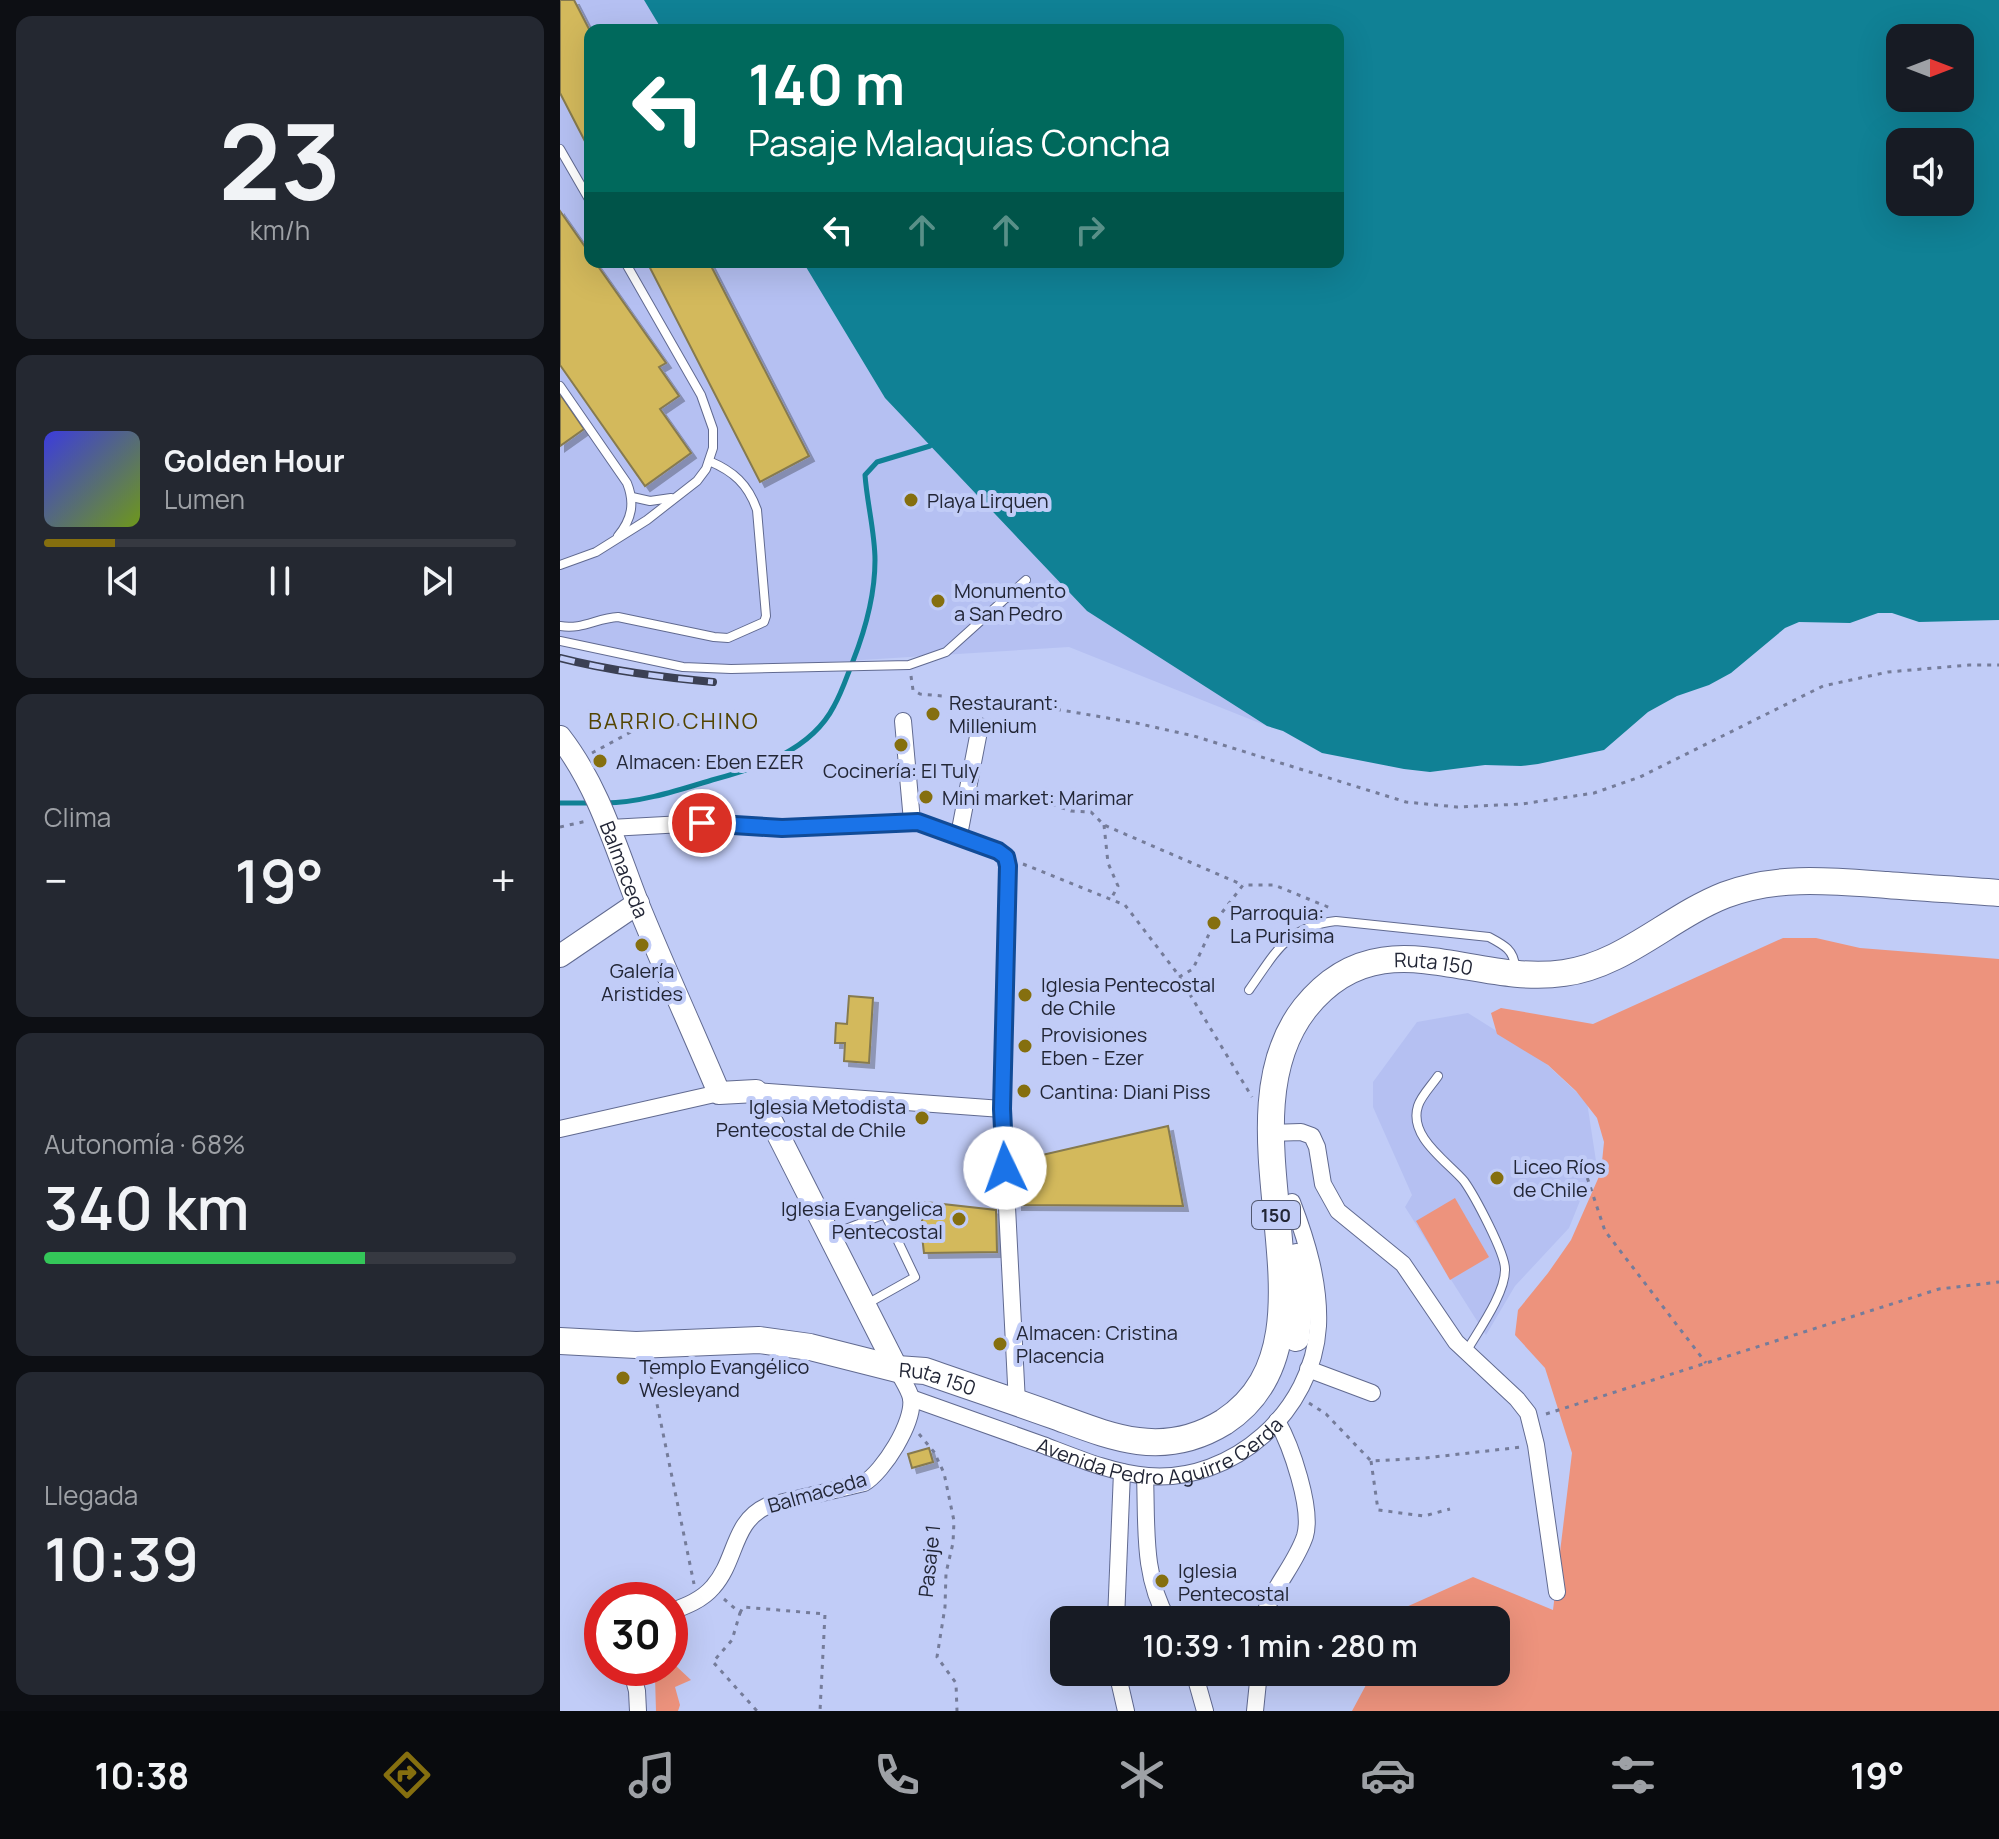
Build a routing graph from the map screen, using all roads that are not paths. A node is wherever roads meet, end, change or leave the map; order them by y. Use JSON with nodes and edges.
{"nodes":[{"id":1,"x":560,"y":149,"type":"edge"},
{"id":2,"x":584,"y":191,"type":"edge"},
{"id":3,"x":628,"y":268,"type":"edge"},
{"id":4,"x":560,"y":386,"type":"edge"},
{"id":5,"x":709,"y":461,"type":"junction"},
{"id":6,"x":680,"y":494,"type":"junction"},
{"id":7,"x":632,"y":497,"type":"junction"},
{"id":8,"x":612,"y":542,"type":"junction"},
{"id":9,"x":560,"y":565,"type":"edge"},
{"id":10,"x":1026,"y":580,"type":"dead end"},
{"id":11,"x":560,"y":626,"type":"edge"},
{"id":12,"x":560,"y":641,"type":"edge"},
{"id":13,"x":903,"y":721,"type":"dead end"},
{"id":14,"x":980,"y":726,"type":"dead end"},
{"id":15,"x":560,"y":737,"type":"edge"},
{"id":16,"x":606,"y":819,"type":"junction"},
{"id":17,"x":912,"y":821,"type":"junction"},
{"id":18,"x":959,"y":835,"type":"junction"},
{"id":19,"x":1999,"y":893,"type":"edge"},
{"id":20,"x":638,"y":903,"type":"junction"},
{"id":21,"x":1999,"y":908,"type":"edge"},
{"id":22,"x":560,"y":956,"type":"edge"},
{"id":23,"x":1516,"y":972,"type":"junction"},
{"id":24,"x":1249,"y":990,"type":"dead end"},
{"id":25,"x":1438,"y":1076,"type":"dead end"},
{"id":26,"x":756,"y":1091,"type":"junction"},
{"id":27,"x":719,"y":1093,"type":"junction"},
{"id":28,"x":1002,"y":1109,"type":"junction"},
{"id":29,"x":560,"y":1129,"type":"edge"},
{"id":30,"x":1278,"y":1133,"type":"junction"},
{"id":31,"x":1292,"y":1202,"type":"junction"},
{"id":32,"x":828,"y":1235,"type":"junction"},
{"id":33,"x":864,"y":1305,"type":"junction"},
{"id":34,"x":560,"y":1341,"type":"edge"},
{"id":35,"x":1466,"y":1353,"type":"junction"},
{"id":36,"x":897,"y":1369,"type":"junction"},
{"id":37,"x":1308,"y":1369,"type":"junction"},
{"id":38,"x":1372,"y":1393,"type":"dead end"},
{"id":39,"x":911,"y":1398,"type":"junction"},
{"id":40,"x":1017,"y":1403,"type":"junction"},
{"id":41,"x":1277,"y":1421,"type":"junction"},
{"id":42,"x":1122,"y":1472,"type":"junction"},
{"id":43,"x":1145,"y":1476,"type":"junction"},
{"id":44,"x":1557,"y":1592,"type":"dead end"},
{"id":45,"x":688,"y":1604,"type":"edge"},
{"id":46,"x":1117,"y":1606,"type":"edge"},
{"id":47,"x":1160,"y":1606,"type":"edge"},
{"id":48,"x":1267,"y":1606,"type":"edge"},
{"id":49,"x":636,"y":1686,"type":"edge"},
{"id":50,"x":1120,"y":1686,"type":"edge"},
{"id":51,"x":1198,"y":1686,"type":"edge"},
{"id":52,"x":1258,"y":1686,"type":"edge"},
{"id":53,"x":638,"y":1711,"type":"edge"},
{"id":54,"x":1126,"y":1711,"type":"edge"},
{"id":55,"x":1205,"y":1711,"type":"edge"},
{"id":56,"x":1255,"y":1711,"type":"edge"}],
"edges":[{"from":1,"to":2,"type":"lane"},
{"from":3,"to":5,"type":"lane"},
{"from":4,"to":7,"type":"lane"},
{"from":5,"to":6,"type":"lane"},
{"from":5,"to":11,"type":"lane"},
{"from":6,"to":7,"type":"lane"},
{"from":6,"to":8,"type":"lane"},
{"from":7,"to":8,"type":"lane"},
{"from":8,"to":9,"type":"lane"},
{"from":10,"to":12,"type":"lane"},
{"from":13,"to":17,"type":"street"},
{"from":14,"to":18,"type":"street"},
{"from":15,"to":16,"type":"street","name":"Balmaceda"},
{"from":16,"to":17,"type":"street"},
{"from":16,"to":20,"type":"street","name":"Balmaceda"},
{"from":17,"to":18,"type":"street"},
{"from":18,"to":28,"type":"street"},
{"from":19,"to":23,"type":"main road","name":"Ruta 150","number":"150"},
{"from":20,"to":22,"type":"street"},
{"from":20,"to":27,"type":"street","name":"Balmaceda"},
{"from":21,"to":30,"type":"main road","name":"Ruta 150","number":"150"},
{"from":23,"to":24,"type":"lane"},
{"from":23,"to":30,"type":"main road","name":"Ruta 150","number":"150"},
{"from":25,"to":35,"type":"lane"},
{"from":26,"to":27,"type":"street"},
{"from":26,"to":28,"type":"street"},
{"from":26,"to":32,"type":"street"},
{"from":27,"to":29,"type":"street"},
{"from":28,"to":40,"type":"street"},
{"from":30,"to":31,"type":"main road","name":"Ruta 150","number":"150"},
{"from":30,"to":35,"type":"street"},
{"from":30,"to":40,"type":"main road","name":"Ruta 150","number":"150"},
{"from":31,"to":36,"type":"main road","name":"Ruta 150","number":"150"},
{"from":31,"to":37,"type":"street","name":"Avenida Pedro Aguirre Cerda"},
{"from":32,"to":33,"type":"street"},
{"from":32,"to":33,"type":"lane"},
{"from":33,"to":36,"type":"street"},
{"from":34,"to":36,"type":"main road","number":"150"},
{"from":35,"to":44,"type":"street"},
{"from":36,"to":39,"type":"street"},
{"from":36,"to":40,"type":"main road","name":"Ruta 150","number":"150"},
{"from":37,"to":38,"type":"street"},
{"from":37,"to":41,"type":"street","name":"Avenida Pedro Aguirre Cerda"},
{"from":39,"to":42,"type":"street","name":"Avenida Pedro Aguirre Cerda"},
{"from":39,"to":45,"type":"street","name":"Balmaceda"},
{"from":41,"to":43,"type":"street","name":"Avenida Pedro Aguirre Cerda"},
{"from":41,"to":48,"type":"street"},
{"from":42,"to":43,"type":"street","name":"Avenida Pedro Aguirre Cerda"},
{"from":42,"to":46,"type":"street"},
{"from":43,"to":47,"type":"street"},
{"from":49,"to":53,"type":"street"},
{"from":50,"to":54,"type":"street"},
{"from":51,"to":55,"type":"street"},
{"from":52,"to":56,"type":"street"}]}
